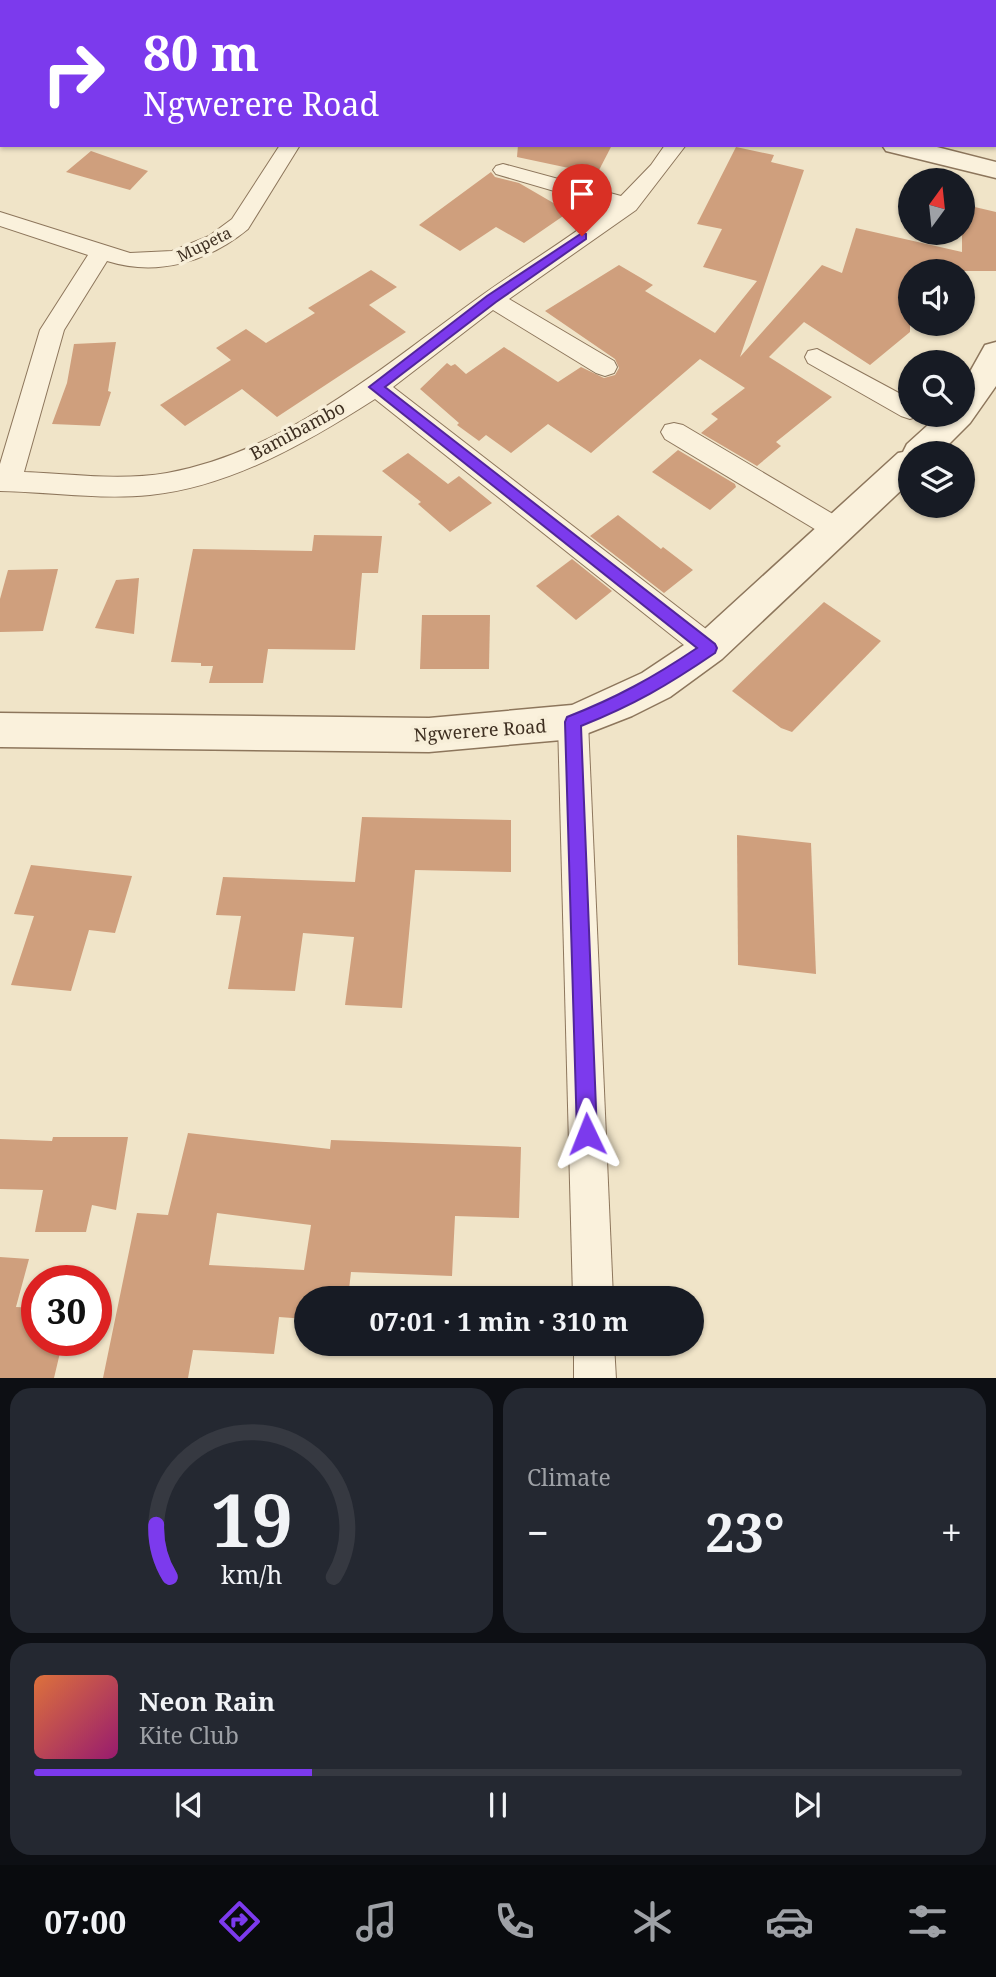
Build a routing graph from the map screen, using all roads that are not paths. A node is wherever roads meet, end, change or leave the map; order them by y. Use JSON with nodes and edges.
{"nodes":[{"id":1,"x":289,"y":147,"type":"edge"},
{"id":2,"x":675,"y":147,"type":"edge"},
{"id":3,"x":903,"y":147,"type":"edge"},
{"id":4,"x":503,"y":170,"type":"dead end"},
{"id":5,"x":996,"y":170,"type":"edge"},
{"id":6,"x":628,"y":205,"type":"junction"},
{"id":7,"x":0,"y":219,"type":"edge"},
{"id":8,"x":102,"y":251,"type":"junction"},
{"id":9,"x":492,"y":299,"type":"junction"},
{"id":10,"x":996,"y":353,"type":"edge"},
{"id":11,"x":817,"y":357,"type":"dead end"},
{"id":12,"x":605,"y":367,"type":"dead end"},
{"id":13,"x":376,"y":387,"type":"junction"},
{"id":14,"x":975,"y":390,"type":"edge"},
{"id":15,"x":898,"y":403,"type":"edge"},
{"id":16,"x":939,"y":427,"type":"edge"},
{"id":17,"x":674,"y":432,"type":"dead end"},
{"id":18,"x":928,"y":441,"type":"edge"},
{"id":19,"x":898,"y":473,"type":"edge"},
{"id":20,"x":4,"y":481,"type":"edge"},
{"id":21,"x":838,"y":530,"type":"junction"},
{"id":22,"x":709,"y":648,"type":"junction"},
{"id":23,"x":573,"y":722,"type":"junction"},
{"id":24,"x":0,"y":730,"type":"edge"},
{"id":25,"x":593,"y":1286,"type":"edge"},
{"id":26,"x":594,"y":1356,"type":"edge"},
{"id":27,"x":595,"y":1378,"type":"edge"}],
"edges":[{"from":1,"to":8,"type":"street","name":"Mupeta"},
{"from":2,"to":6,"type":"street","name":"Bamibambo"},
{"from":3,"to":5,"type":"street"},
{"from":4,"to":6,"type":"street"},
{"from":6,"to":9,"type":"street","name":"Bamibambo"},
{"from":7,"to":8,"type":"street","name":"Mupeta"},
{"from":8,"to":20,"type":"street"},
{"from":9,"to":12,"type":"street"},
{"from":9,"to":13,"type":"street","name":"Bamibambo"},
{"from":10,"to":14,"type":"street"},
{"from":11,"to":15,"type":"street"},
{"from":13,"to":20,"type":"street","name":"Bamibambo"},
{"from":13,"to":22,"type":"street"},
{"from":16,"to":18,"type":"street"},
{"from":17,"to":21,"type":"street"},
{"from":19,"to":21,"type":"street","name":"Ngwerere Road"},
{"from":21,"to":22,"type":"street","name":"Ngwerere Road"},
{"from":22,"to":23,"type":"street","name":"Ngwerere Road"},
{"from":23,"to":24,"type":"street","name":"Ngwerere Road"},
{"from":23,"to":25,"type":"street"},
{"from":26,"to":27,"type":"street"}]}
